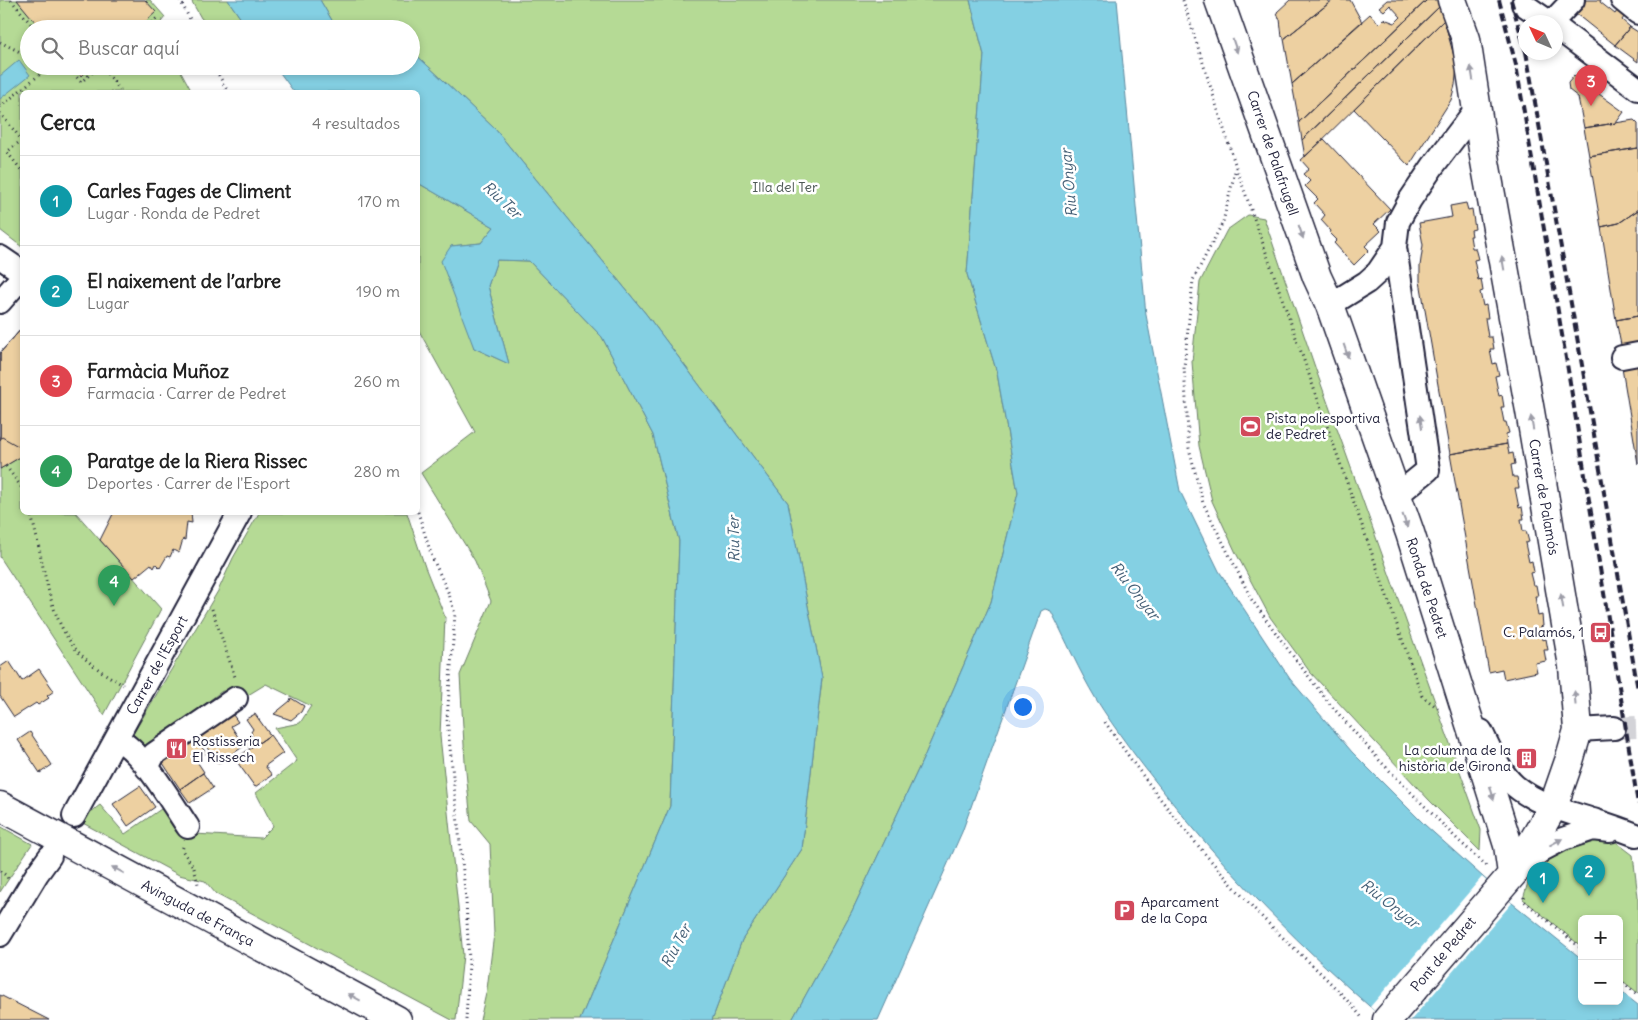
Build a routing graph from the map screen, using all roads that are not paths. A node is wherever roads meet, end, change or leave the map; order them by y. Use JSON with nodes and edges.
{"nodes":[{"id":1,"x":1219,"y":0,"type":"edge"},
{"id":2,"x":1452,"y":0,"type":"edge"},
{"id":3,"x":1465,"y":0,"type":"edge"},
{"id":4,"x":1572,"y":0,"type":"edge"},
{"id":5,"x":1622,"y":0,"type":"edge"},
{"id":6,"x":1523,"y":4,"type":"dead end"},
{"id":7,"x":1638,"y":12,"type":"edge"},
{"id":8,"x":1540,"y":15,"type":"edge"},
{"id":9,"x":1557,"y":15,"type":"edge"},
{"id":10,"x":1563,"y":33,"type":"edge"},
{"id":11,"x":1466,"y":39,"type":"junction"},
{"id":12,"x":1638,"y":90,"type":"edge"},
{"id":13,"x":1477,"y":108,"type":"junction"},
{"id":14,"x":1395,"y":247,"type":"junction"},
{"id":15,"x":0,"y":257,"type":"edge"},
{"id":16,"x":20,"y":271,"type":"edge"},
{"id":17,"x":20,"y":279,"type":"edge"},
{"id":18,"x":1367,"y":282,"type":"junction"},
{"id":19,"x":1402,"y":296,"type":"junction"},
{"id":20,"x":0,"y":302,"type":"edge"},
{"id":21,"x":1330,"y":305,"type":"junction"},
{"id":22,"x":1396,"y":496,"type":"junction"},
{"id":23,"x":238,"y":515,"type":"edge"},
{"id":24,"x":1457,"y":680,"type":"junction"},
{"id":25,"x":236,"y":698,"type":"road end"},
{"id":26,"x":1614,"y":728,"type":"tunnel mouth"},
{"id":27,"x":1578,"y":730,"type":"junction"},
{"id":28,"x":117,"y":739,"type":"junction"},
{"id":29,"x":147,"y":768,"type":"junction"},
{"id":30,"x":0,"y":806,"type":"edge"},
{"id":31,"x":1552,"y":806,"type":"junction"},
{"id":32,"x":74,"y":816,"type":"dead end"},
{"id":33,"x":188,"y":826,"type":"road end"},
{"id":34,"x":50,"y":856,"type":"dead end"},
{"id":35,"x":1502,"y":873,"type":"junction"},
{"id":36,"x":0,"y":935,"type":"edge"},
{"id":37,"x":396,"y":1020,"type":"edge"},
{"id":38,"x":1387,"y":1020,"type":"edge"}],
"edges":[{"from":1,"to":21,"type":"street","name":"Carrer de Palafrugell","one_way":true},
{"from":2,"to":11,"type":"street","name":"Carrer de Palamós"},
{"from":3,"to":11,"type":"street"},
{"from":4,"to":9,"type":"street"},
{"from":5,"to":7,"type":"street"},
{"from":6,"to":8,"type":"street"},
{"from":10,"to":12,"type":"street"},
{"from":13,"to":11,"type":"street","name":"Carrer de Palamós","one_way":true},
{"from":13,"to":14,"type":"street"},
{"from":27,"to":13,"type":"street","name":"Carrer de Palamós","one_way":true},
{"from":14,"to":18,"type":"street"},
{"from":14,"to":19,"type":"street"},
{"from":15,"to":16,"type":"street"},
{"from":17,"to":20,"type":"street"},
{"from":18,"to":19,"type":"street"},
{"from":18,"to":21,"type":"street"},
{"from":22,"to":19,"type":"street","one_way":true},
{"from":21,"to":22,"type":"street","name":"Ronda de Pedret","one_way":true},
{"from":22,"to":24,"type":"street","name":"Ronda de Pedret","one_way":true},
{"from":23,"to":28,"type":"street","name":"Carrer de l'Esport"},
{"from":24,"to":31,"type":"street","name":"Ronda de Pedret"},
{"from":24,"to":35,"type":"street","name":"Ronda de Pedret","one_way":true},
{"from":25,"to":29,"type":"street"},
{"from":26,"to":27,"type":"street"},
{"from":27,"to":31,"type":"street","name":"Carrer de Palamós"},
{"from":28,"to":29,"type":"street"},
{"from":28,"to":32,"type":"street","name":"Carrer de l'Esport"},
{"from":29,"to":33,"type":"street"},
{"from":37,"to":30,"type":"street","name":"Avinguda de França","one_way":true},
{"from":31,"to":35,"type":"street","name":"Carrer de Palamós"},
{"from":35,"to":31,"type":"street","name":"Ronda de Pedret","one_way":true},
{"from":34,"to":36,"type":"street"},
{"from":35,"to":38,"type":"street","name":"Pont de Pedret"}]}
